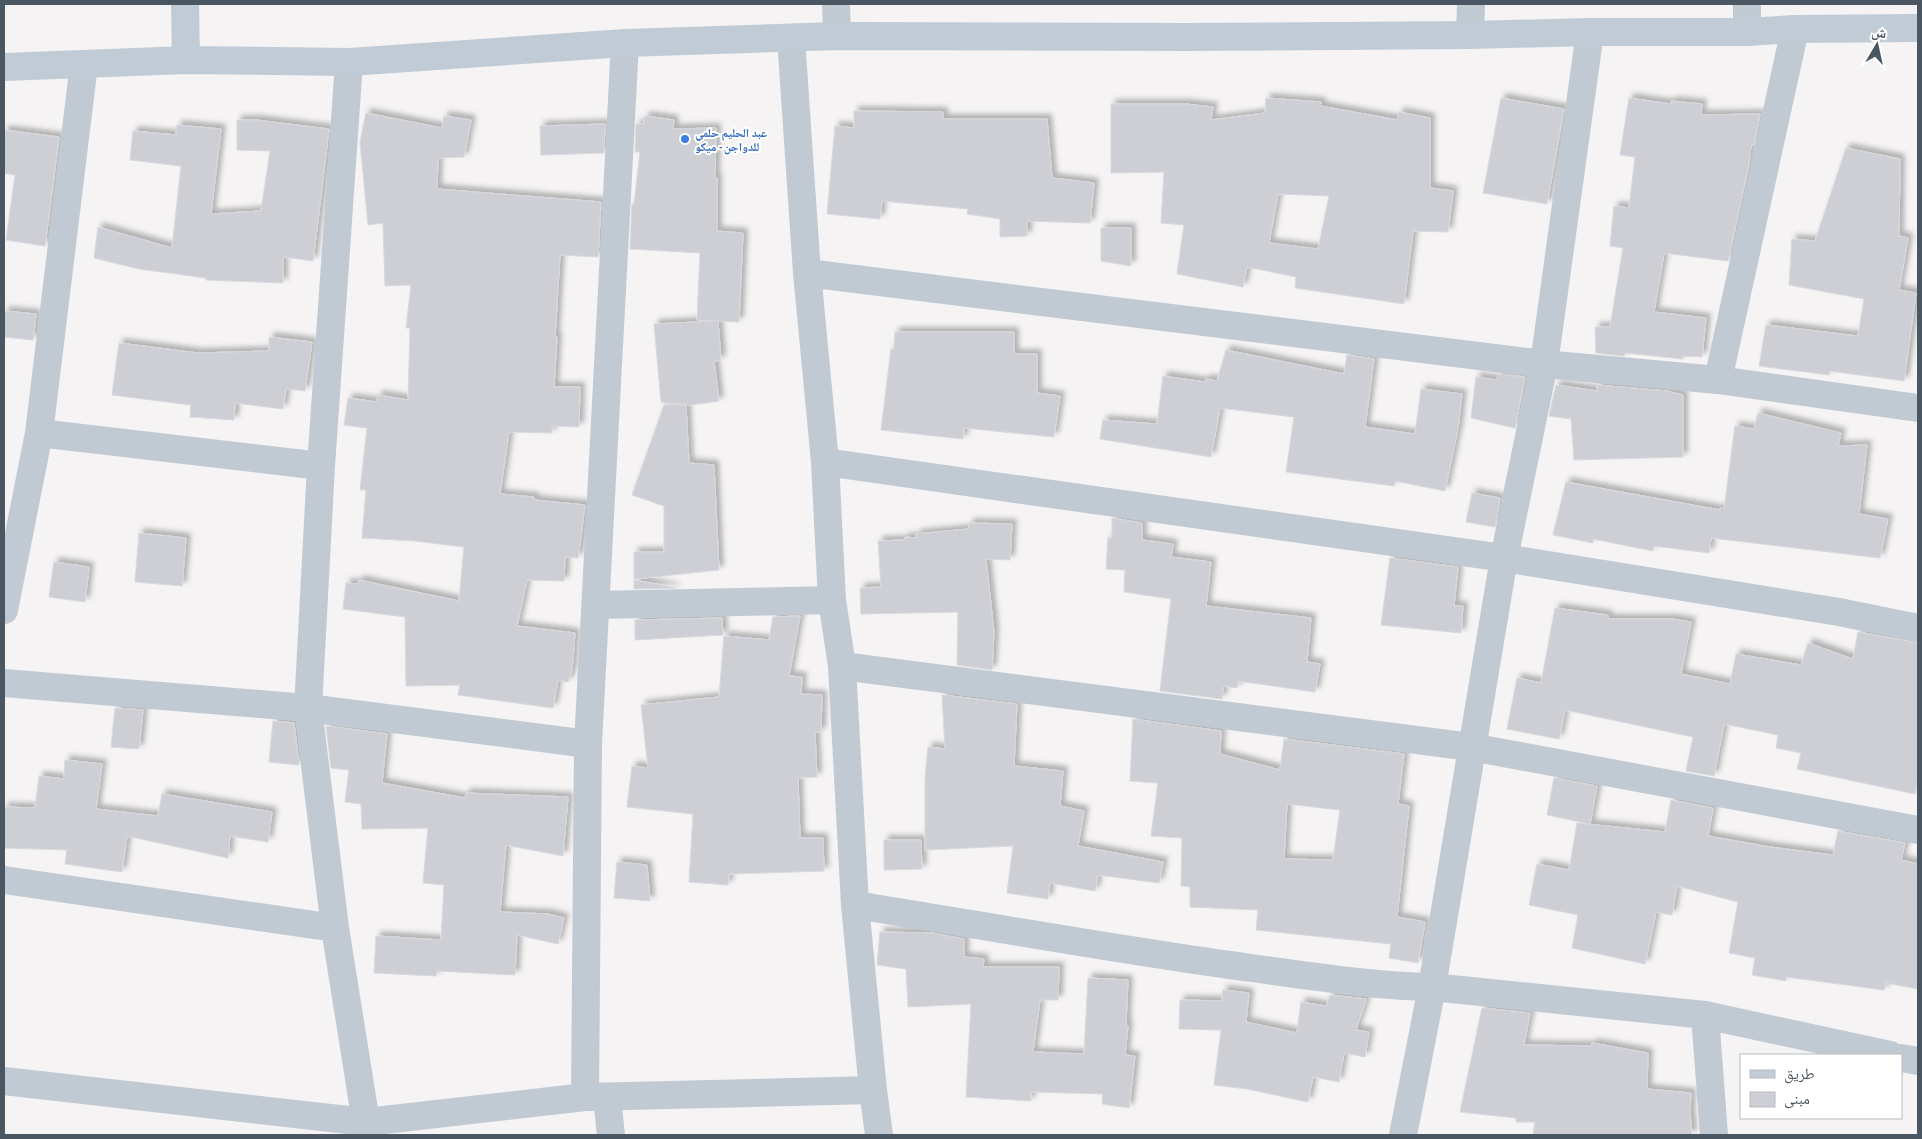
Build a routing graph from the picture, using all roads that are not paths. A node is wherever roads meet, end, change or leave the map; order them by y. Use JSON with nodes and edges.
{"nodes":[{"id":1,"x":185,"y":4,"type":"edge"},
{"id":2,"x":836,"y":4,"type":"edge"},
{"id":3,"x":1470,"y":4,"type":"edge"},
{"id":4,"x":1747,"y":4,"type":"edge"},
{"id":5,"x":1918,"y":28,"type":"edge"},
{"id":6,"x":1795,"y":29,"type":"junction"},
{"id":7,"x":1590,"y":32,"type":"junction"},
{"id":8,"x":1747,"y":32,"type":"junction"},
{"id":9,"x":1470,"y":35,"type":"junction"},
{"id":10,"x":837,"y":36,"type":"junction"},
{"id":11,"x":791,"y":38,"type":"junction"},
{"id":12,"x":625,"y":43,"type":"junction"},
{"id":13,"x":186,"y":60,"type":"junction"},
{"id":14,"x":349,"y":62,"type":"junction"},
{"id":15,"x":84,"y":64,"type":"junction"},
{"id":16,"x":4,"y":67,"type":"edge"},
{"id":17,"x":807,"y":273,"type":"junction"},
{"id":18,"x":1544,"y":364,"type":"junction"},
{"id":19,"x":1718,"y":380,"type":"junction"},
{"id":20,"x":1918,"y":407,"type":"edge"},
{"id":21,"x":39,"y":434,"type":"junction"},
{"id":22,"x":825,"y":462,"type":"junction"},
{"id":23,"x":321,"y":466,"type":"junction"},
{"id":24,"x":1504,"y":558,"type":"junction"},
{"id":25,"x":832,"y":600,"type":"junction"},
{"id":26,"x":596,"y":605,"type":"junction"},
{"id":27,"x":4,"y":610,"type":"edge"},
{"id":28,"x":1918,"y":628,"type":"edge"},
{"id":29,"x":842,"y":666,"type":"junction"},
{"id":30,"x":4,"y":683,"type":"edge"},
{"id":31,"x":308,"y":708,"type":"junction"},
{"id":32,"x":588,"y":744,"type":"junction"},
{"id":33,"x":1471,"y":747,"type":"junction"},
{"id":34,"x":1918,"y":830,"type":"edge"},
{"id":35,"x":4,"y":880,"type":"edge"},
{"id":36,"x":855,"y":905,"type":"junction"},
{"id":37,"x":335,"y":928,"type":"junction"},
{"id":38,"x":1432,"y":987,"type":"junction"},
{"id":39,"x":1705,"y":1015,"type":"junction"},
{"id":40,"x":1885,"y":1054,"type":"edge"},
{"id":41,"x":1902,"y":1058,"type":"edge"},
{"id":42,"x":1918,"y":1062,"type":"edge"},
{"id":43,"x":4,"y":1081,"type":"edge"},
{"id":44,"x":873,"y":1090,"type":"junction"},
{"id":45,"x":596,"y":1097,"type":"junction"},
{"id":46,"x":367,"y":1129,"type":"edge"},
{"id":47,"x":612,"y":1135,"type":"edge"},
{"id":48,"x":879,"y":1135,"type":"edge"},
{"id":49,"x":1403,"y":1135,"type":"edge"},
{"id":50,"x":1714,"y":1135,"type":"edge"}],
"edges":[{"from":1,"to":13,"type":"street"},
{"from":2,"to":10,"type":"street"},
{"from":3,"to":9,"type":"street"},
{"from":4,"to":8,"type":"street"},
{"from":5,"to":6,"type":"street"},
{"from":6,"to":8,"type":"street"},
{"from":6,"to":19,"type":"street"},
{"from":7,"to":8,"type":"street"},
{"from":7,"to":9,"type":"street"},
{"from":7,"to":18,"type":"street"},
{"from":9,"to":10,"type":"street"},
{"from":10,"to":11,"type":"street"},
{"from":11,"to":12,"type":"street"},
{"from":11,"to":17,"type":"street"},
{"from":12,"to":14,"type":"street"},
{"from":12,"to":26,"type":"street"},
{"from":13,"to":14,"type":"street"},
{"from":13,"to":15,"type":"street"},
{"from":14,"to":23,"type":"street"},
{"from":15,"to":16,"type":"street"},
{"from":15,"to":21,"type":"street"},
{"from":17,"to":18,"type":"street"},
{"from":17,"to":22,"type":"street"},
{"from":18,"to":19,"type":"street"},
{"from":18,"to":24,"type":"street"},
{"from":19,"to":20,"type":"street"},
{"from":21,"to":23,"type":"street"},
{"from":21,"to":27,"type":"street"},
{"from":22,"to":24,"type":"street"},
{"from":22,"to":25,"type":"street"},
{"from":23,"to":31,"type":"street"},
{"from":24,"to":28,"type":"street"},
{"from":24,"to":33,"type":"street"},
{"from":25,"to":26,"type":"street"},
{"from":25,"to":29,"type":"street"},
{"from":26,"to":32,"type":"street"},
{"from":29,"to":33,"type":"street"},
{"from":29,"to":36,"type":"street"},
{"from":30,"to":31,"type":"street"},
{"from":31,"to":32,"type":"street"},
{"from":31,"to":37,"type":"street"},
{"from":32,"to":45,"type":"street"},
{"from":33,"to":34,"type":"street"},
{"from":33,"to":38,"type":"street"},
{"from":35,"to":37,"type":"street"},
{"from":36,"to":38,"type":"street"},
{"from":36,"to":44,"type":"street"},
{"from":37,"to":46,"type":"street"},
{"from":38,"to":39,"type":"street"},
{"from":38,"to":49,"type":"street"},
{"from":39,"to":40,"type":"street"},
{"from":39,"to":50,"type":"street"},
{"from":41,"to":42,"type":"street"},
{"from":43,"to":46,"type":"street"},
{"from":44,"to":45,"type":"street"},
{"from":44,"to":48,"type":"street"},
{"from":45,"to":46,"type":"street"},
{"from":45,"to":47,"type":"street"}]}
